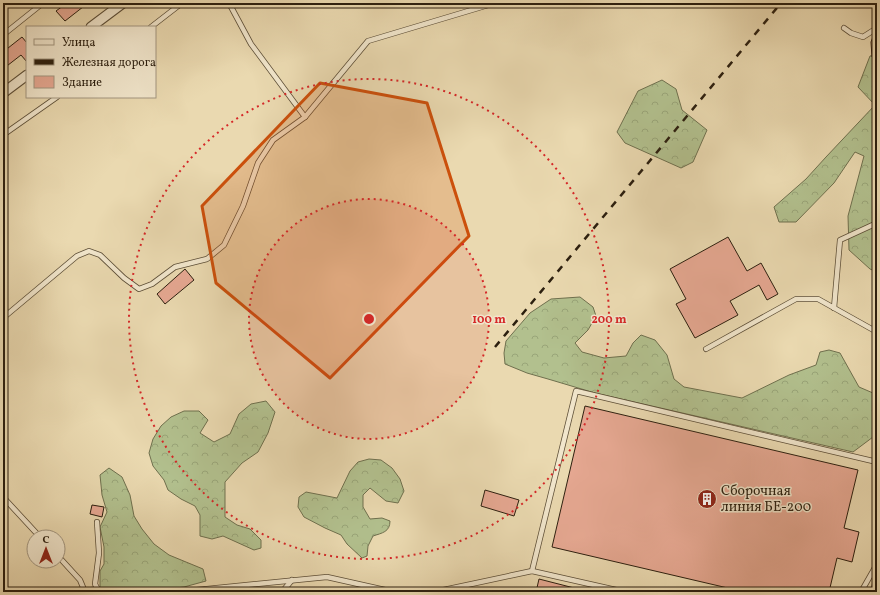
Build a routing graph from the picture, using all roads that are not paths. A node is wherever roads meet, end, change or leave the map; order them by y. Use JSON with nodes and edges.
{"nodes":[{"id":1,"x":43,"y":3,"type":"edge"},
{"id":2,"x":123,"y":3,"type":"edge"},
{"id":3,"x":182,"y":3,"type":"edge"},
{"id":4,"x":229,"y":3,"type":"edge"},
{"id":5,"x":495,"y":3,"type":"edge"},
{"id":6,"x":92,"y":26,"type":"edge"},
{"id":7,"x":152,"y":26,"type":"edge"},
{"id":8,"x":844,"y":28,"type":"dead end"},
{"id":9,"x":877,"y":28,"type":"edge"},
{"id":10,"x":3,"y":35,"type":"edge"},
{"id":11,"x":26,"y":76,"type":"edge"},
{"id":12,"x":3,"y":93,"type":"edge"},
{"id":13,"x":56,"y":98,"type":"edge"},
{"id":14,"x":305,"y":117,"type":"junction"},
{"id":15,"x":3,"y":136,"type":"edge"},
{"id":16,"x":877,"y":223,"type":"edge"},
{"id":17,"x":834,"y":308,"type":"junction"},
{"id":18,"x":3,"y":318,"type":"edge"},
{"id":19,"x":877,"y":332,"type":"edge"},
{"id":20,"x":706,"y":349,"type":"dead end"},
{"id":21,"x":877,"y":462,"type":"edge"},
{"id":22,"x":3,"y":497,"type":"edge"},
{"id":23,"x":97,"y":522,"type":"dead end"},
{"id":24,"x":33,"y":529,"type":"edge"},
{"id":25,"x":877,"y":564,"type":"edge"},
{"id":26,"x":66,"y":565,"type":"edge"},
{"id":27,"x":532,"y":571,"type":"junction"},
{"id":28,"x":877,"y":576,"type":"edge"},
{"id":29,"x":292,"y":580,"type":"junction"},
{"id":30,"x":98,"y":591,"type":"edge"},
{"id":31,"x":85,"y":592,"type":"edge"},
{"id":32,"x":177,"y":592,"type":"edge"},
{"id":33,"x":282,"y":592,"type":"edge"},
{"id":34,"x":394,"y":592,"type":"edge"},
{"id":35,"x":434,"y":592,"type":"edge"},
{"id":36,"x":625,"y":592,"type":"edge"},
{"id":37,"x":861,"y":592,"type":"edge"},
{"id":38,"x":872,"y":592,"type":"edge"}],
"edges":[{"from":1,"to":10,"type":"lane"},
{"from":2,"to":6,"type":"street"},
{"from":3,"to":7,"type":"lane"},
{"from":4,"to":14,"type":"lane"},
{"from":5,"to":14,"type":"lane"},
{"from":8,"to":9,"type":"lane"},
{"from":11,"to":12,"type":"street"},
{"from":13,"to":15,"type":"lane"},
{"from":14,"to":18,"type":"lane"},
{"from":16,"to":17,"type":"lane"},
{"from":17,"to":19,"type":"lane"},
{"from":17,"to":20,"type":"lane"},
{"from":21,"to":27,"type":"lane"},
{"from":22,"to":24,"type":"lane"},
{"from":23,"to":30,"type":"lane"},
{"from":25,"to":37,"type":"lane"},
{"from":26,"to":31,"type":"lane"},
{"from":27,"to":35,"type":"lane"},
{"from":27,"to":36,"type":"lane"},
{"from":28,"to":38,"type":"lane"},
{"from":29,"to":32,"type":"lane"},
{"from":29,"to":33,"type":"lane"},
{"from":29,"to":34,"type":"lane"},
{"from":30,"to":31,"type":"lane"}]}
